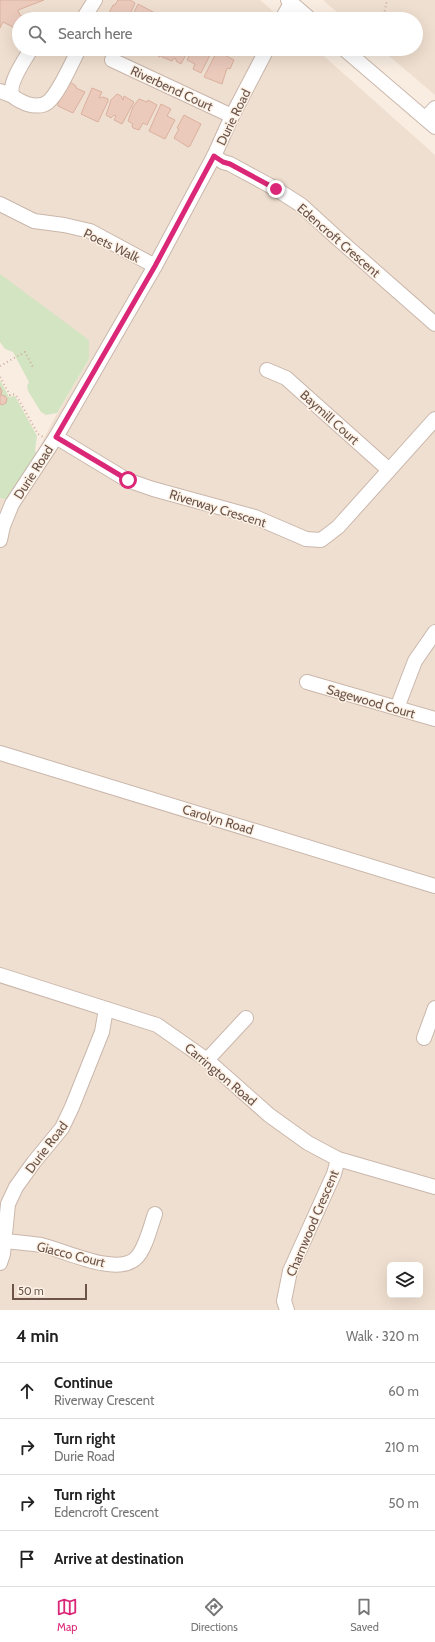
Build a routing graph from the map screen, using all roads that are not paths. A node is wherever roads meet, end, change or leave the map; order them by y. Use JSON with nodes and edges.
{"nodes":[{"id":1,"x":95,"y":0,"type":"edge"},
{"id":2,"x":290,"y":1,"type":"edge"},
{"id":3,"x":87,"y":12,"type":"edge"},
{"id":4,"x":285,"y":12,"type":"edge"},
{"id":5,"x":302,"y":12,"type":"edge"},
{"id":6,"x":27,"y":56,"type":"edge"},
{"id":7,"x":75,"y":56,"type":"edge"},
{"id":8,"x":263,"y":56,"type":"edge"},
{"id":9,"x":353,"y":56,"type":"edge"},
{"id":10,"x":112,"y":60,"type":"dead end"},
{"id":11,"x":7,"y":94,"type":"edge"},
{"id":12,"x":232,"y":116,"type":"junction"},
{"id":13,"x":432,"y":118,"type":"edge"},
{"id":14,"x":214,"y":156,"type":"junction"},
{"id":15,"x":0,"y":204,"type":"edge"},
{"id":16,"x":155,"y":266,"type":"junction"},
{"id":17,"x":435,"y":324,"type":"edge"},
{"id":18,"x":267,"y":370,"type":"dead end"},
{"id":19,"x":435,"y":419,"type":"edge"},
{"id":20,"x":54,"y":440,"type":"junction"},
{"id":21,"x":389,"y":470,"type":"junction"},
{"id":22,"x":0,"y":540,"type":"edge"},
{"id":23,"x":435,"y":632,"type":"edge"},
{"id":24,"x":307,"y":682,"type":"dead end"},
{"id":25,"x":397,"y":708,"type":"junction"},
{"id":26,"x":435,"y":719,"type":"edge"},
{"id":27,"x":0,"y":753,"type":"edge"},
{"id":28,"x":435,"y":886,"type":"edge"},
{"id":29,"x":0,"y":975,"type":"edge"},
{"id":30,"x":435,"y":1008,"type":"edge"},
{"id":31,"x":106,"y":1009,"type":"junction"},
{"id":32,"x":246,"y":1018,"type":"dead end"},
{"id":33,"x":424,"y":1038,"type":"dead end"},
{"id":34,"x":207,"y":1060,"type":"junction"},
{"id":35,"x":338,"y":1159,"type":"junction"},
{"id":36,"x":435,"y":1188,"type":"edge"},
{"id":37,"x":155,"y":1214,"type":"dead end"},
{"id":38,"x":4,"y":1241,"type":"junction"},
{"id":39,"x":0,"y":1263,"type":"edge"},
{"id":40,"x":287,"y":1310,"type":"edge"}],
"edges":[{"from":1,"to":3,"type":"street"},
{"from":2,"to":4,"type":"street"},
{"from":2,"to":5,"type":"street"},
{"from":6,"to":11,"type":"street"},
{"from":7,"to":11,"type":"street"},
{"from":8,"to":12,"type":"street","name":"Durie Road"},
{"from":9,"to":13,"type":"street"},
{"from":10,"to":12,"type":"street","name":"Riverbend Court"},
{"from":12,"to":14,"type":"street","name":"Durie Road"},
{"from":14,"to":16,"type":"street","name":"Durie Road"},
{"from":14,"to":17,"type":"street","name":"Edencroft Crescent"},
{"from":15,"to":16,"type":"street","name":"Poets Walk"},
{"from":16,"to":20,"type":"street","name":"Durie Road"},
{"from":18,"to":21,"type":"street","name":"Baymill Court"},
{"from":19,"to":21,"type":"street","name":"Riverway Crescent"},
{"from":20,"to":21,"type":"street","name":"Riverway Crescent"},
{"from":20,"to":22,"type":"street","name":"Durie Road"},
{"from":23,"to":25,"type":"street"},
{"from":24,"to":25,"type":"street","name":"Sagewood Court"},
{"from":25,"to":26,"type":"street","name":"Sagewood Court"},
{"from":27,"to":28,"type":"street","name":"Carolyn Road"},
{"from":29,"to":31,"type":"street","name":"Carrington Road"},
{"from":30,"to":33,"type":"street"},
{"from":31,"to":34,"type":"street","name":"Carrington Road"},
{"from":31,"to":38,"type":"street","name":"Durie Road"},
{"from":32,"to":34,"type":"street"},
{"from":34,"to":35,"type":"street","name":"Carrington Road"},
{"from":35,"to":36,"type":"street","name":"Carrington Road"},
{"from":35,"to":40,"type":"street","name":"Charnwood Crescent"},
{"from":37,"to":38,"type":"street","name":"Giacco Court"},
{"from":38,"to":39,"type":"street","name":"Durie Road"}]}
